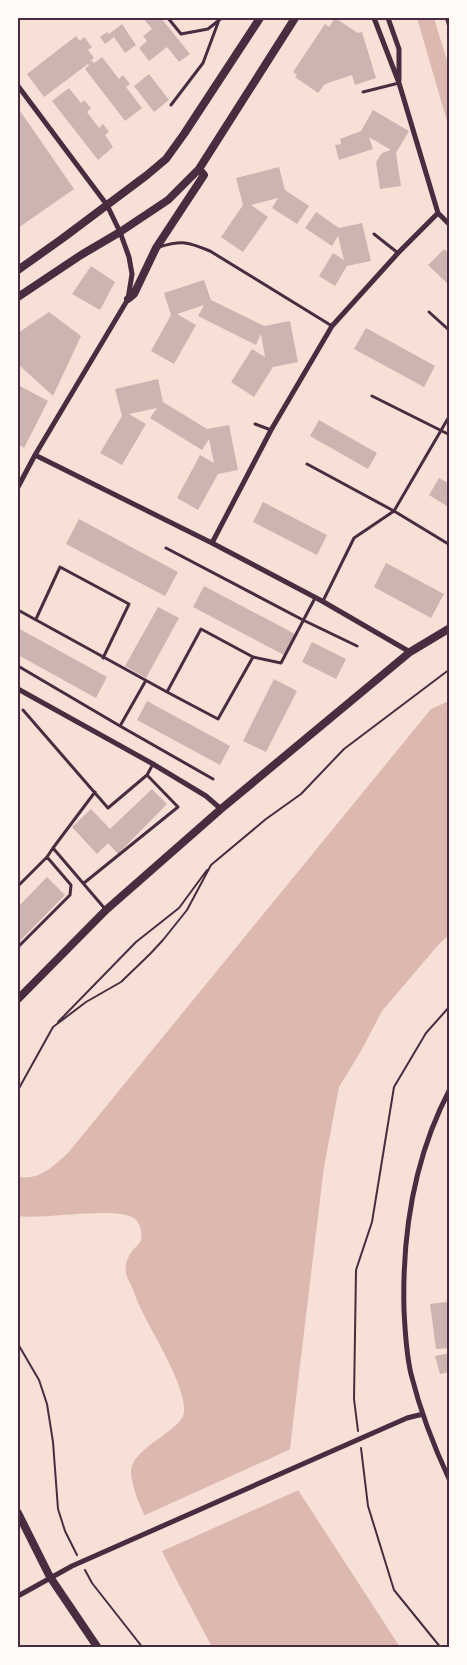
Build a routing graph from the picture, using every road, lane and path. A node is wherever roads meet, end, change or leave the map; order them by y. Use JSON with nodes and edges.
{"nodes":[{"id":1,"x":168,"y":18,"type":"edge"},
{"id":2,"x":224,"y":18,"type":"edge"},
{"id":3,"x":295,"y":18,"type":"edge"},
{"id":4,"x":374,"y":18,"type":"edge"},
{"id":5,"x":388,"y":18,"type":"edge"},
{"id":6,"x":446,"y":18,"type":"edge"},
{"id":7,"x":217,"y":19,"type":"edge"},
{"id":8,"x":257,"y":19,"type":"edge"},
{"id":9,"x":450,"y":33,"type":"edge"},
{"id":10,"x":399,"y":83,"type":"junction"},
{"id":11,"x":18,"y":86,"type":"edge"},
{"id":12,"x":363,"y":92,"type":"dead end"},
{"id":13,"x":171,"y":105,"type":"dead end"},
{"id":14,"x":199,"y":169,"type":"junction"},
{"id":15,"x":106,"y":205,"type":"junction"},
{"id":16,"x":438,"y":214,"type":"junction"},
{"id":17,"x":450,"y":225,"type":"edge"},
{"id":18,"x":120,"y":232,"type":"junction"},
{"id":19,"x":374,"y":234,"type":"dead end"},
{"id":20,"x":156,"y":248,"type":"junction"},
{"id":21,"x":398,"y":253,"type":"junction"},
{"id":22,"x":18,"y":270,"type":"edge"},
{"id":23,"x":18,"y":297,"type":"edge"},
{"id":24,"x":128,"y":299,"type":"junction"},
{"id":25,"x":429,"y":312,"type":"dead end"},
{"id":26,"x":332,"y":326,"type":"junction"},
{"id":27,"x":450,"y":331,"type":"edge"},
{"id":28,"x":372,"y":396,"type":"dead end"},
{"id":29,"x":450,"y":415,"type":"edge"},
{"id":30,"x":255,"y":424,"type":"dead end"},
{"id":31,"x":271,"y":430,"type":"junction"},
{"id":32,"x":440,"y":430,"type":"junction"},
{"id":33,"x":450,"y":435,"type":"edge"},
{"id":34,"x":35,"y":455,"type":"junction"},
{"id":35,"x":307,"y":464,"type":"dead end"},
{"id":36,"x":18,"y":487,"type":"edge"},
{"id":37,"x":394,"y":511,"type":"junction"},
{"id":38,"x":212,"y":543,"type":"junction"},
{"id":39,"x":450,"y":545,"type":"edge"},
{"id":40,"x":166,"y":548,"type":"dead end"},
{"id":41,"x":315,"y":598,"type":"junction"},
{"id":42,"x":322,"y":601,"type":"junction"},
{"id":43,"x":18,"y":610,"type":"edge"},
{"id":44,"x":36,"y":619,"type":"junction"},
{"id":45,"x":303,"y":620,"type":"junction"},
{"id":46,"x":450,"y":628,"type":"edge"},
{"id":47,"x":357,"y":646,"type":"dead end"},
{"id":48,"x":410,"y":652,"type":"junction"},
{"id":49,"x":253,"y":657,"type":"junction"},
{"id":50,"x":103,"y":658,"type":"junction"},
{"id":51,"x":18,"y":666,"type":"edge"},
{"id":52,"x":450,"y":669,"type":"edge"},
{"id":53,"x":145,"y":682,"type":"junction"},
{"id":54,"x":18,"y":689,"type":"edge"},
{"id":55,"x":167,"y":692,"type":"junction"},
{"id":56,"x":22,"y":710,"type":"dead end"},
{"id":57,"x":120,"y":726,"type":"junction"},
{"id":58,"x":153,"y":764,"type":"junction"},
{"id":59,"x":147,"y":775,"type":"junction"},
{"id":60,"x":213,"y":779,"type":"dead end"},
{"id":61,"x":94,"y":792,"type":"junction"},
{"id":62,"x":221,"y":809,"type":"junction"},
{"id":63,"x":53,"y":848,"type":"junction"},
{"id":64,"x":47,"y":857,"type":"junction"},
{"id":65,"x":210,"y":865,"type":"junction"},
{"id":66,"x":84,"y":883,"type":"junction"},
{"id":67,"x":18,"y":886,"type":"edge"},
{"id":68,"x":106,"y":910,"type":"junction"},
{"id":69,"x":18,"y":947,"type":"edge"},
{"id":70,"x":18,"y":999,"type":"edge"},
{"id":71,"x":450,"y":1006,"type":"edge"},
{"id":72,"x":53,"y":1027,"type":"junction"},
{"id":73,"x":450,"y":1089,"type":"edge"},
{"id":74,"x":18,"y":1090,"type":"edge"},
{"id":75,"x":18,"y":1344,"type":"edge"},
{"id":76,"x":423,"y":1414,"type":"junction"},
{"id":77,"x":359,"y":1438,"type":"dead end"},
{"id":78,"x":360,"y":1448,"type":"dead end"},
{"id":79,"x":450,"y":1481,"type":"edge"},
{"id":80,"x":18,"y":1513,"type":"edge"},
{"id":81,"x":78,"y":1557,"type":"dead end"},
{"id":82,"x":83,"y":1566,"type":"dead end"},
{"id":83,"x":50,"y":1577,"type":"junction"},
{"id":84,"x":18,"y":1596,"type":"edge"},
{"id":85,"x":98,"y":1648,"type":"edge"},
{"id":86,"x":143,"y":1648,"type":"edge"},
{"id":87,"x":441,"y":1648,"type":"edge"}],
"edges":[{"from":1,"to":7,"type":"lane"},
{"from":2,"to":7,"type":"lane"},
{"from":3,"to":14,"type":"street"},
{"from":4,"to":10,"type":"street"},
{"from":5,"to":10,"type":"street"},
{"from":6,"to":9,"type":"path"},
{"from":7,"to":13,"type":"lane"},
{"from":8,"to":15,"type":"street"},
{"from":10,"to":12,"type":"lane"},
{"from":10,"to":16,"type":"street"},
{"from":11,"to":15,"type":"street"},
{"from":14,"to":18,"type":"street"},
{"from":14,"to":20,"type":"street"},
{"from":15,"to":18,"type":"street"},
{"from":15,"to":22,"type":"street"},
{"from":16,"to":17,"type":"street"},
{"from":16,"to":21,"type":"street"},
{"from":18,"to":23,"type":"street"},
{"from":18,"to":24,"type":"street"},
{"from":19,"to":21,"type":"lane"},
{"from":20,"to":24,"type":"street"},
{"from":20,"to":26,"type":"lane"},
{"from":21,"to":26,"type":"street"},
{"from":24,"to":34,"type":"street"},
{"from":25,"to":27,"type":"lane"},
{"from":26,"to":31,"type":"street"},
{"from":28,"to":32,"type":"lane"},
{"from":29,"to":32,"type":"lane"},
{"from":30,"to":31,"type":"lane"},
{"from":31,"to":38,"type":"street"},
{"from":32,"to":33,"type":"lane"},
{"from":32,"to":37,"type":"lane"},
{"from":34,"to":36,"type":"street"},
{"from":34,"to":38,"type":"street"},
{"from":35,"to":37,"type":"lane"},
{"from":37,"to":39,"type":"lane"},
{"from":37,"to":42,"type":"lane"},
{"from":38,"to":41,"type":"street"},
{"from":40,"to":45,"type":"lane"},
{"from":41,"to":42,"type":"street"},
{"from":41,"to":45,"type":"lane"},
{"from":42,"to":48,"type":"street"},
{"from":43,"to":44,"type":"lane"},
{"from":44,"to":50,"type":"lane"},
{"from":44,"to":50,"type":"lane"},
{"from":45,"to":47,"type":"lane"},
{"from":45,"to":49,"type":"lane"},
{"from":46,"to":48,"type":"street"},
{"from":48,"to":62,"type":"street"},
{"from":49,"to":55,"type":"lane"},
{"from":49,"to":55,"type":"lane"},
{"from":50,"to":53,"type":"lane"},
{"from":51,"to":57,"type":"lane"},
{"from":52,"to":65,"type":"path"},
{"from":53,"to":55,"type":"lane"},
{"from":53,"to":57,"type":"lane"},
{"from":54,"to":58,"type":"street"},
{"from":56,"to":61,"type":"lane"},
{"from":57,"to":60,"type":"lane"},
{"from":58,"to":59,"type":"lane"},
{"from":58,"to":62,"type":"street"},
{"from":59,"to":61,"type":"lane"},
{"from":59,"to":66,"type":"lane"},
{"from":61,"to":63,"type":"lane"},
{"from":62,"to":68,"type":"street"},
{"from":63,"to":64,"type":"lane"},
{"from":63,"to":66,"type":"lane"},
{"from":64,"to":67,"type":"lane"},
{"from":64,"to":69,"type":"lane"},
{"from":65,"to":72,"type":"path"},
{"from":65,"to":72,"type":"path"},
{"from":66,"to":68,"type":"lane"},
{"from":68,"to":70,"type":"street"},
{"from":71,"to":77,"type":"path"},
{"from":72,"to":74,"type":"path"},
{"from":73,"to":76,"type":"street"},
{"from":75,"to":81,"type":"path"},
{"from":76,"to":79,"type":"street"},
{"from":76,"to":83,"type":"street"},
{"from":78,"to":87,"type":"path"},
{"from":80,"to":83,"type":"street"},
{"from":82,"to":86,"type":"path"},
{"from":83,"to":84,"type":"street"},
{"from":83,"to":85,"type":"street"}]}
